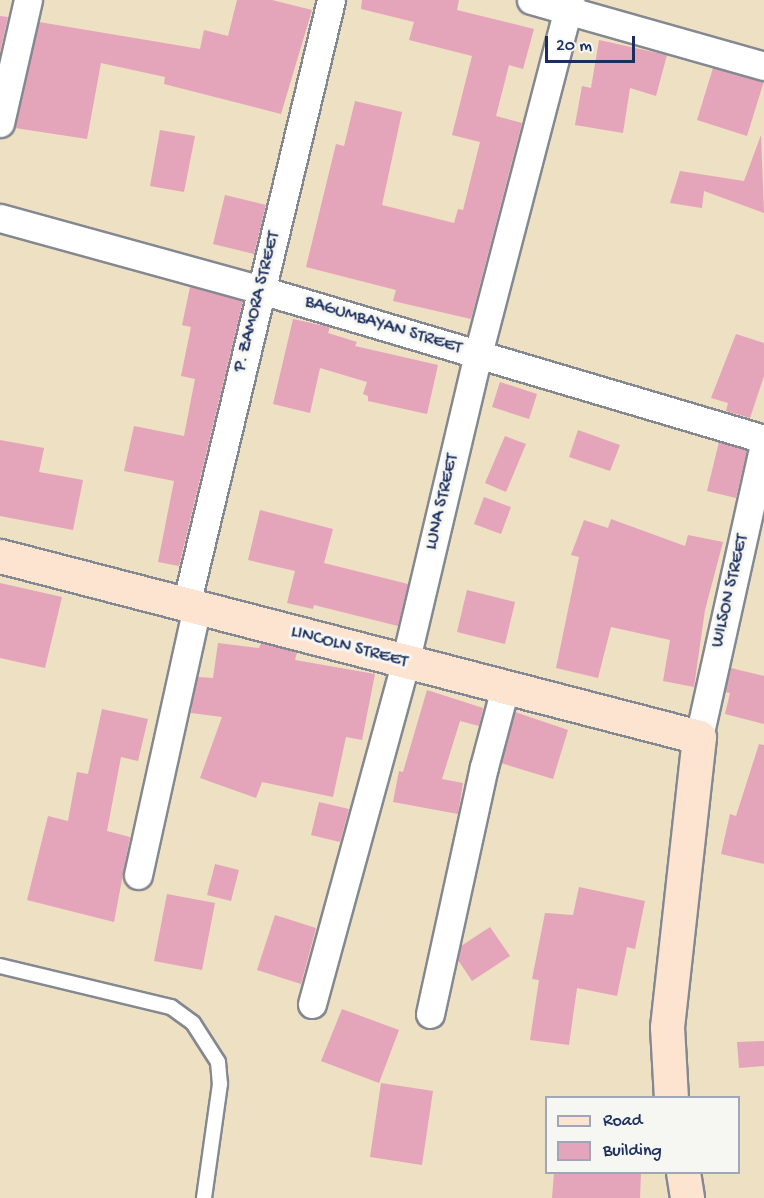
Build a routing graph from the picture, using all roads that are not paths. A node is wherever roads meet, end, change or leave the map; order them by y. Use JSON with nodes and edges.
{"nodes":[{"id":1,"x":28,"y":0,"type":"edge"},
{"id":2,"x":332,"y":0,"type":"edge"},
{"id":3,"x":531,"y":0,"type":"edge"},
{"id":4,"x":569,"y":5,"type":"edge"},
{"id":5,"x":764,"y":66,"type":"edge"},
{"id":6,"x":0,"y":123,"type":"edge"},
{"id":7,"x":0,"y":218,"type":"edge"},
{"id":8,"x":261,"y":290,"type":"junction"},
{"id":9,"x":478,"y":354,"type":"junction"},
{"id":10,"x":764,"y":439,"type":"edge"},
{"id":11,"x":764,"y":445,"type":"edge"},
{"id":12,"x":0,"y":556,"type":"edge"},
{"id":13,"x":191,"y":606,"type":"junction"},
{"id":14,"x":405,"y":663,"type":"junction"},
{"id":15,"x":505,"y":688,"type":"junction"},
{"id":16,"x":699,"y":737,"type":"junction"},
{"id":17,"x":138,"y":875,"type":"dead end"},
{"id":18,"x":0,"y":966,"type":"edge"},
{"id":19,"x":312,"y":1004,"type":"dead end"},
{"id":20,"x":430,"y":1014,"type":"dead end"},
{"id":21,"x":671,"y":1096,"type":"edge"},
{"id":22,"x":683,"y":1174,"type":"edge"},
{"id":23,"x":204,"y":1198,"type":"edge"},
{"id":24,"x":687,"y":1198,"type":"edge"}],
"edges":[{"from":1,"to":6,"type":"street"},
{"from":2,"to":8,"type":"street","name":"P. ZAMORA STREET"},
{"from":3,"to":4,"type":"street"},
{"from":4,"to":5,"type":"street"},
{"from":4,"to":9,"type":"street","name":"LUNA STREET"},
{"from":7,"to":8,"type":"street","name":"BAGUMBAYAN STREET"},
{"from":8,"to":9,"type":"street","name":"BAGUMBAYAN STREET"},
{"from":8,"to":13,"type":"street","name":"P. ZAMORA STREET"},
{"from":9,"to":10,"type":"street","name":"BAGUMBAYAN STREET"},
{"from":9,"to":14,"type":"street","name":"LUNA STREET"},
{"from":11,"to":16,"type":"street","name":"WILSON STREET"},
{"from":12,"to":13,"type":"street","name":"LINCOLN STREET"},
{"from":13,"to":14,"type":"street","name":"LINCOLN STREET"},
{"from":13,"to":17,"type":"street","name":"P. ZAMORA STREET"},
{"from":14,"to":15,"type":"street","name":"LINCOLN STREET"},
{"from":14,"to":19,"type":"street","name":"LUNA STREET"},
{"from":15,"to":16,"type":"street","name":"LINCOLN STREET"},
{"from":15,"to":20,"type":"street"},
{"from":16,"to":21,"type":"street"},
{"from":18,"to":23,"type":"lane"},
{"from":22,"to":24,"type":"street"}]}
